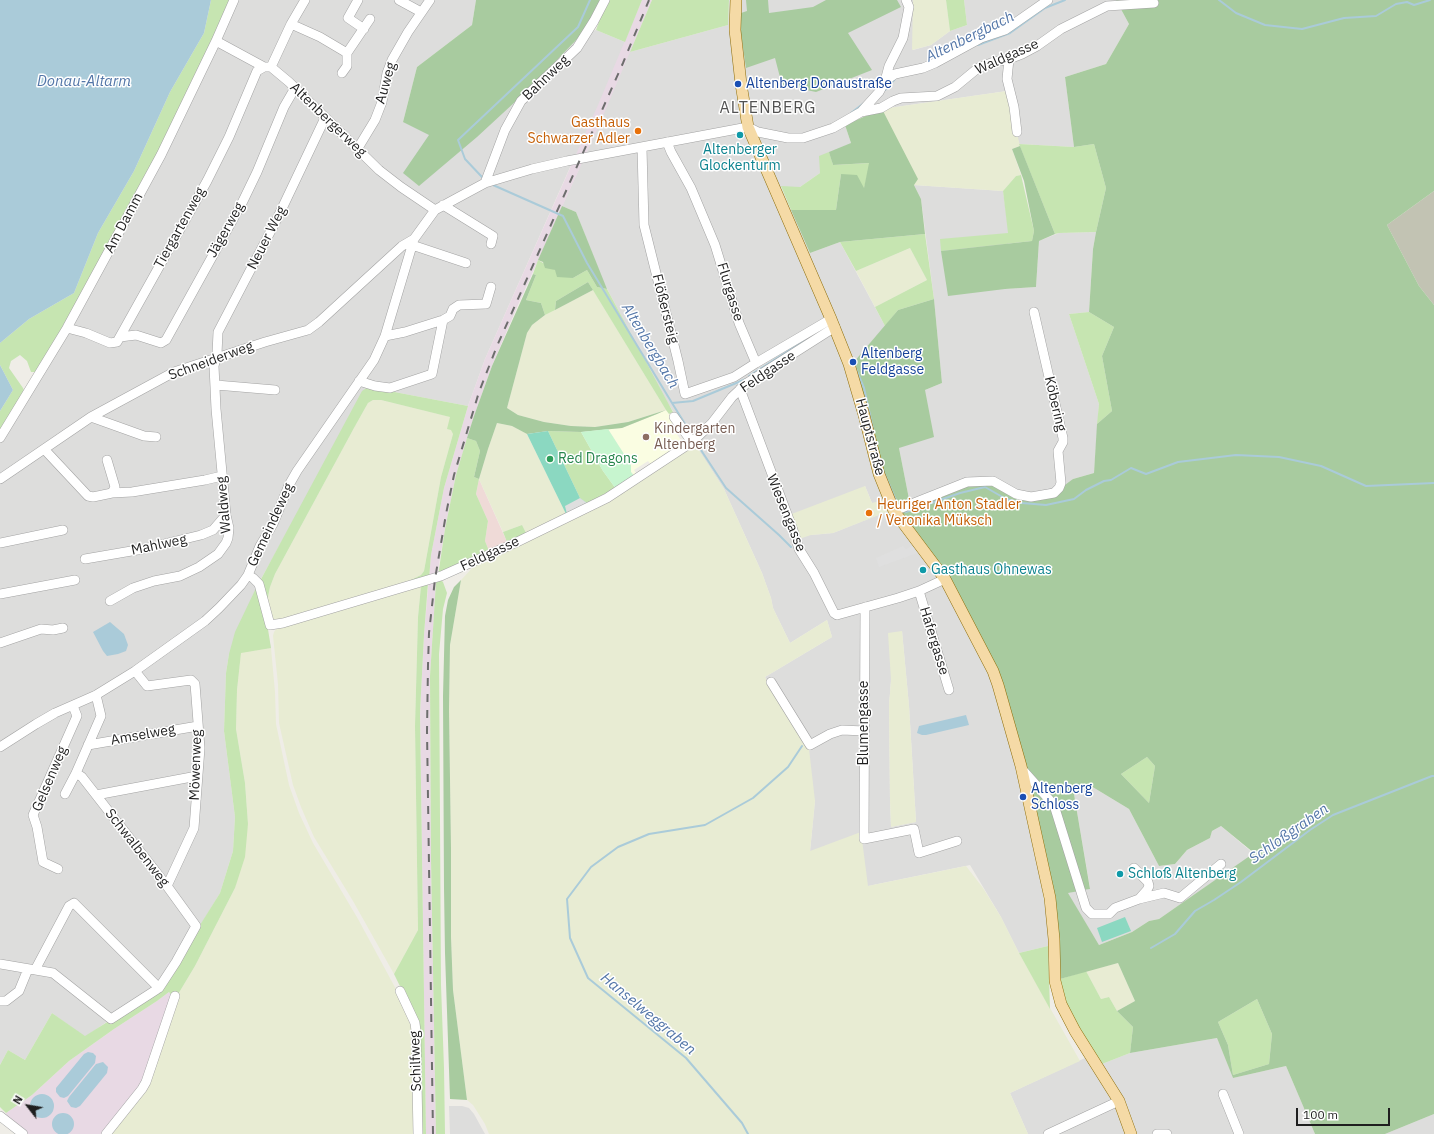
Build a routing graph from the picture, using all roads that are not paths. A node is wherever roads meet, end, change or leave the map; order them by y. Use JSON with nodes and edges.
{"nodes":[{"id":1,"x":234,"y":0,"type":"edge"},
{"id":2,"x":305,"y":0,"type":"edge"},
{"id":3,"x":358,"y":0,"type":"edge"},
{"id":4,"x":398,"y":0,"type":"edge"},
{"id":5,"x":430,"y":0,"type":"edge"},
{"id":6,"x":605,"y":0,"type":"edge"},
{"id":7,"x":736,"y":0,"type":"edge"},
{"id":8,"x":906,"y":0,"type":"edge"},
{"id":9,"x":1048,"y":0,"type":"edge"},
{"id":10,"x":1154,"y":3,"type":"dead end"},
{"id":11,"x":421,"y":12,"type":"junction"},
{"id":12,"x":370,"y":19,"type":"dead end"},
{"id":13,"x":291,"y":24,"type":"junction"},
{"id":14,"x":364,"y":29,"type":"junction"},
{"id":15,"x":216,"y":41,"type":"junction"},
{"id":16,"x":347,"y":53,"type":"junction"},
{"id":17,"x":1009,"y":59,"type":"junction"},
{"id":18,"x":267,"y":67,"type":"junction"},
{"id":19,"x":342,"y":73,"type":"dead end"},
{"id":20,"x":885,"y":81,"type":"junction"},
{"id":21,"x":295,"y":88,"type":"junction"},
{"id":22,"x":862,"y":112,"type":"junction"},
{"id":23,"x":325,"y":118,"type":"junction"},
{"id":24,"x":748,"y":127,"type":"junction"},
{"id":25,"x":1017,"y":132,"type":"dead end"},
{"id":26,"x":667,"y":142,"type":"junction"},
{"id":27,"x":358,"y":148,"type":"junction"},
{"id":28,"x":642,"y":148,"type":"junction"},
{"id":29,"x":485,"y":184,"type":"junction"},
{"id":30,"x":443,"y":205,"type":"junction"},
{"id":31,"x":435,"y":210,"type":"junction"},
{"id":32,"x":413,"y":242,"type":"junction"},
{"id":33,"x":491,"y":244,"type":"dead end"},
{"id":34,"x":466,"y":264,"type":"dead end"},
{"id":35,"x":491,"y":287,"type":"dead end"},
{"id":36,"x":1034,"y":312,"type":"dead end"},
{"id":37,"x":443,"y":320,"type":"junction"},
{"id":38,"x":833,"y":323,"type":"junction"},
{"id":39,"x":67,"y":328,"type":"junction"},
{"id":40,"x":120,"y":336,"type":"junction"},
{"id":41,"x":385,"y":336,"type":"junction"},
{"id":42,"x":216,"y":359,"type":"junction"},
{"id":43,"x":756,"y":364,"type":"junction"},
{"id":44,"x":359,"y":381,"type":"junction"},
{"id":45,"x":216,"y":385,"type":"junction"},
{"id":46,"x":740,"y":389,"type":"junction"},
{"id":47,"x":275,"y":390,"type":"dead end"},
{"id":48,"x":91,"y":417,"type":"junction"},
{"id":49,"x":674,"y":417,"type":"dead end"},
{"id":50,"x":156,"y":437,"type":"dead end"},
{"id":51,"x":0,"y":438,"type":"edge"},
{"id":52,"x":692,"y":442,"type":"junction"},
{"id":53,"x":44,"y":449,"type":"junction"},
{"id":54,"x":107,"y":460,"type":"dead end"},
{"id":55,"x":222,"y":476,"type":"junction"},
{"id":56,"x":0,"y":479,"type":"edge"},
{"id":57,"x":112,"y":493,"type":"junction"},
{"id":58,"x":894,"y":511,"type":"junction"},
{"id":59,"x":226,"y":515,"type":"junction"},
{"id":60,"x":63,"y":530,"type":"dead end"},
{"id":61,"x":0,"y":543,"type":"edge"},
{"id":62,"x":85,"y":559,"type":"dead end"},
{"id":63,"x":248,"y":575,"type":"junction"},
{"id":64,"x":944,"y":579,"type":"junction"},
{"id":65,"x":75,"y":580,"type":"dead end"},
{"id":66,"x":919,"y":591,"type":"junction"},
{"id":67,"x":0,"y":594,"type":"edge"},
{"id":68,"x":110,"y":601,"type":"dead end"},
{"id":69,"x":865,"y":607,"type":"junction"},
{"id":70,"x":63,"y":628,"type":"dead end"},
{"id":71,"x":0,"y":643,"type":"edge"},
{"id":72,"x":135,"y":671,"type":"junction"},
{"id":73,"x":771,"y":682,"type":"dead end"},
{"id":74,"x":949,"y":690,"type":"dead end"},
{"id":75,"x":96,"y":695,"type":"junction"},
{"id":76,"x":73,"y":706,"type":"junction"},
{"id":77,"x":198,"y":726,"type":"junction"},
{"id":78,"x":864,"y":731,"type":"junction"},
{"id":79,"x":88,"y":745,"type":"junction"},
{"id":80,"x":0,"y":747,"type":"edge"},
{"id":81,"x":1021,"y":767,"type":"junction"},
{"id":82,"x":76,"y":772,"type":"junction"},
{"id":83,"x":197,"y":776,"type":"junction"},
{"id":84,"x":65,"y":794,"type":"dead end"},
{"id":85,"x":96,"y":795,"type":"junction"},
{"id":86,"x":957,"y":840,"type":"dead end"},
{"id":87,"x":1221,"y":864,"type":"dead end"},
{"id":88,"x":58,"y":868,"type":"dead end"},
{"id":89,"x":1134,"y":868,"type":"dead end"},
{"id":90,"x":167,"y":886,"type":"junction"},
{"id":91,"x":1140,"y":899,"type":"junction"},
{"id":92,"x":0,"y":964,"type":"edge"},
{"id":93,"x":32,"y":970,"type":"junction"},
{"id":94,"x":159,"y":988,"type":"junction"},
{"id":95,"x":400,"y":991,"type":"dead end"},
{"id":96,"x":175,"y":996,"type":"dead end"},
{"id":97,"x":0,"y":1001,"type":"edge"},
{"id":98,"x":1222,"y":1094,"type":"dead end"},
{"id":99,"x":1119,"y":1101,"type":"junction"},
{"id":100,"x":0,"y":1116,"type":"edge"},
{"id":101,"x":23,"y":1134,"type":"edge"},
{"id":102,"x":106,"y":1134,"type":"edge"},
{"id":103,"x":418,"y":1134,"type":"edge"},
{"id":104,"x":1048,"y":1134,"type":"edge"},
{"id":105,"x":1131,"y":1134,"type":"edge"},
{"id":106,"x":1157,"y":1134,"type":"edge"},
{"id":107,"x":1167,"y":1134,"type":"edge"},
{"id":108,"x":1239,"y":1134,"type":"edge"}],
"edges":[{"from":1,"to":15,"type":"street","name":"Am Damm"},
{"from":2,"to":13,"type":"street","name":"Tiergartenweg"},
{"from":3,"to":14,"type":"street"},
{"from":4,"to":11,"type":"street"},
{"from":5,"to":11,"type":"street","name":"Auweg"},
{"from":6,"to":29,"type":"street","name":"Bahnweg"},
{"from":7,"to":24,"type":"main road","name":"Hauptstraße"},
{"from":8,"to":20,"type":"street"},
{"from":9,"to":20,"type":"street"},
{"from":10,"to":17,"type":"street","name":"Waldgasse"},
{"from":11,"to":27,"type":"street","name":"Auweg"},
{"from":12,"to":14,"type":"street"},
{"from":13,"to":16,"type":"street"},
{"from":13,"to":18,"type":"street","name":"Tiergartenweg"},
{"from":14,"to":16,"type":"street"},
{"from":15,"to":18,"type":"street","name":"Altenbergerweg"},
{"from":15,"to":39,"type":"street","name":"Am Damm"},
{"from":16,"to":19,"type":"street"},
{"from":17,"to":22,"type":"street","name":"Waldgasse"},
{"from":17,"to":25,"type":"street"},
{"from":18,"to":21,"type":"street","name":"Altenbergerweg"},
{"from":18,"to":40,"type":"street","name":"Tiergartenweg"},
{"from":20,"to":22,"type":"street"},
{"from":21,"to":23,"type":"street","name":"Altenbergerweg"},
{"from":21,"to":40,"type":"street","name":"Jägerweg"},
{"from":22,"to":24,"type":"street"},
{"from":23,"to":27,"type":"street","name":"Altenbergerweg"},
{"from":23,"to":42,"type":"street","name":"Neuer Weg"},
{"from":24,"to":26,"type":"street"},
{"from":24,"to":38,"type":"main road","name":"Hauptstraße"},
{"from":26,"to":28,"type":"street"},
{"from":26,"to":43,"type":"street","name":"Flurgasse"},
{"from":27,"to":31,"type":"street","name":"Altenbergerweg"},
{"from":28,"to":29,"type":"street"},
{"from":28,"to":43,"type":"street","name":"Flößersteig"},
{"from":29,"to":30,"type":"street"},
{"from":30,"to":31,"type":"street"},
{"from":30,"to":33,"type":"street"},
{"from":31,"to":32,"type":"street","name":"Gemeindeweg"},
{"from":32,"to":34,"type":"street"},
{"from":32,"to":41,"type":"street","name":"Gemeindeweg"},
{"from":32,"to":42,"type":"street","name":"Schneiderweg"},
{"from":35,"to":37,"type":"street"},
{"from":36,"to":58,"type":"street","name":"Köbering"},
{"from":37,"to":41,"type":"street"},
{"from":37,"to":44,"type":"street"},
{"from":38,"to":43,"type":"street"},
{"from":38,"to":46,"type":"street","name":"Feldgasse"},
{"from":38,"to":58,"type":"main road","name":"Hauptstraße"},
{"from":39,"to":40,"type":"street"},
{"from":39,"to":51,"type":"street","name":"Am Damm"},
{"from":41,"to":44,"type":"street","name":"Gemeindeweg"},
{"from":42,"to":45,"type":"street","name":"Waldweg"},
{"from":42,"to":48,"type":"street","name":"Schneiderweg"},
{"from":44,"to":63,"type":"street","name":"Gemeindeweg"},
{"from":45,"to":47,"type":"street"},
{"from":45,"to":55,"type":"street","name":"Waldweg"},
{"from":46,"to":52,"type":"street","name":"Feldgasse"},
{"from":46,"to":69,"type":"street","name":"Wiesengasse"},
{"from":48,"to":50,"type":"street"},
{"from":48,"to":53,"type":"street","name":"Schneiderweg"},
{"from":49,"to":52,"type":"street"},
{"from":52,"to":63,"type":"street","name":"Feldgasse"},
{"from":53,"to":56,"type":"street","name":"Schneiderweg"},
{"from":53,"to":57,"type":"street"},
{"from":54,"to":57,"type":"street"},
{"from":55,"to":57,"type":"street"},
{"from":55,"to":59,"type":"street","name":"Waldweg"},
{"from":58,"to":64,"type":"main road","name":"Hauptstraße"},
{"from":59,"to":62,"type":"street","name":"Mahlweg"},
{"from":59,"to":68,"type":"street","name":"Waldweg"},
{"from":60,"to":61,"type":"street"},
{"from":63,"to":72,"type":"street","name":"Gemeindeweg"},
{"from":64,"to":66,"type":"street","name":"Wiesengasse"},
{"from":64,"to":81,"type":"main road","name":"Hauptstraße"},
{"from":65,"to":67,"type":"street"},
{"from":66,"to":69,"type":"street","name":"Wiesengasse"},
{"from":66,"to":74,"type":"street","name":"Hafergasse"},
{"from":69,"to":78,"type":"street","name":"Blumengasse"},
{"from":70,"to":71,"type":"street"},
{"from":72,"to":75,"type":"street","name":"Gemeindeweg"},
{"from":72,"to":77,"type":"street","name":"Möwenweg"},
{"from":73,"to":78,"type":"street"},
{"from":75,"to":76,"type":"street","name":"Gemeindeweg"},
{"from":75,"to":79,"type":"street"},
{"from":76,"to":80,"type":"street","name":"Gemeindeweg"},
{"from":76,"to":88,"type":"street","name":"Gelsenweg"},
{"from":77,"to":79,"type":"street","name":"Amselweg"},
{"from":77,"to":83,"type":"street","name":"Möwenweg"},
{"from":78,"to":86,"type":"street","name":"Blumengasse"},
{"from":79,"to":82,"type":"street"},
{"from":81,"to":91,"type":"street"},
{"from":81,"to":99,"type":"main road","name":"Hauptstraße"},
{"from":82,"to":84,"type":"street"},
{"from":82,"to":85,"type":"street","name":"Schwalbenweg"},
{"from":83,"to":85,"type":"street"},
{"from":83,"to":90,"type":"street","name":"Möwenweg"},
{"from":85,"to":90,"type":"street","name":"Schwalbenweg"},
{"from":87,"to":91,"type":"street"},
{"from":89,"to":91,"type":"street"},
{"from":90,"to":94,"type":"street","name":"Schwalbenweg"},
{"from":92,"to":93,"type":"street"},
{"from":93,"to":94,"type":"street"},
{"from":93,"to":94,"type":"street"},
{"from":93,"to":97,"type":"street"},
{"from":95,"to":103,"type":"street","name":"Schilfweg"},
{"from":96,"to":102,"type":"street"},
{"from":98,"to":108,"type":"street"},
{"from":99,"to":104,"type":"street"},
{"from":99,"to":105,"type":"main road","name":"Hauptstraße"},
{"from":100,"to":101,"type":"street"},
{"from":106,"to":107,"type":"street"}]}
